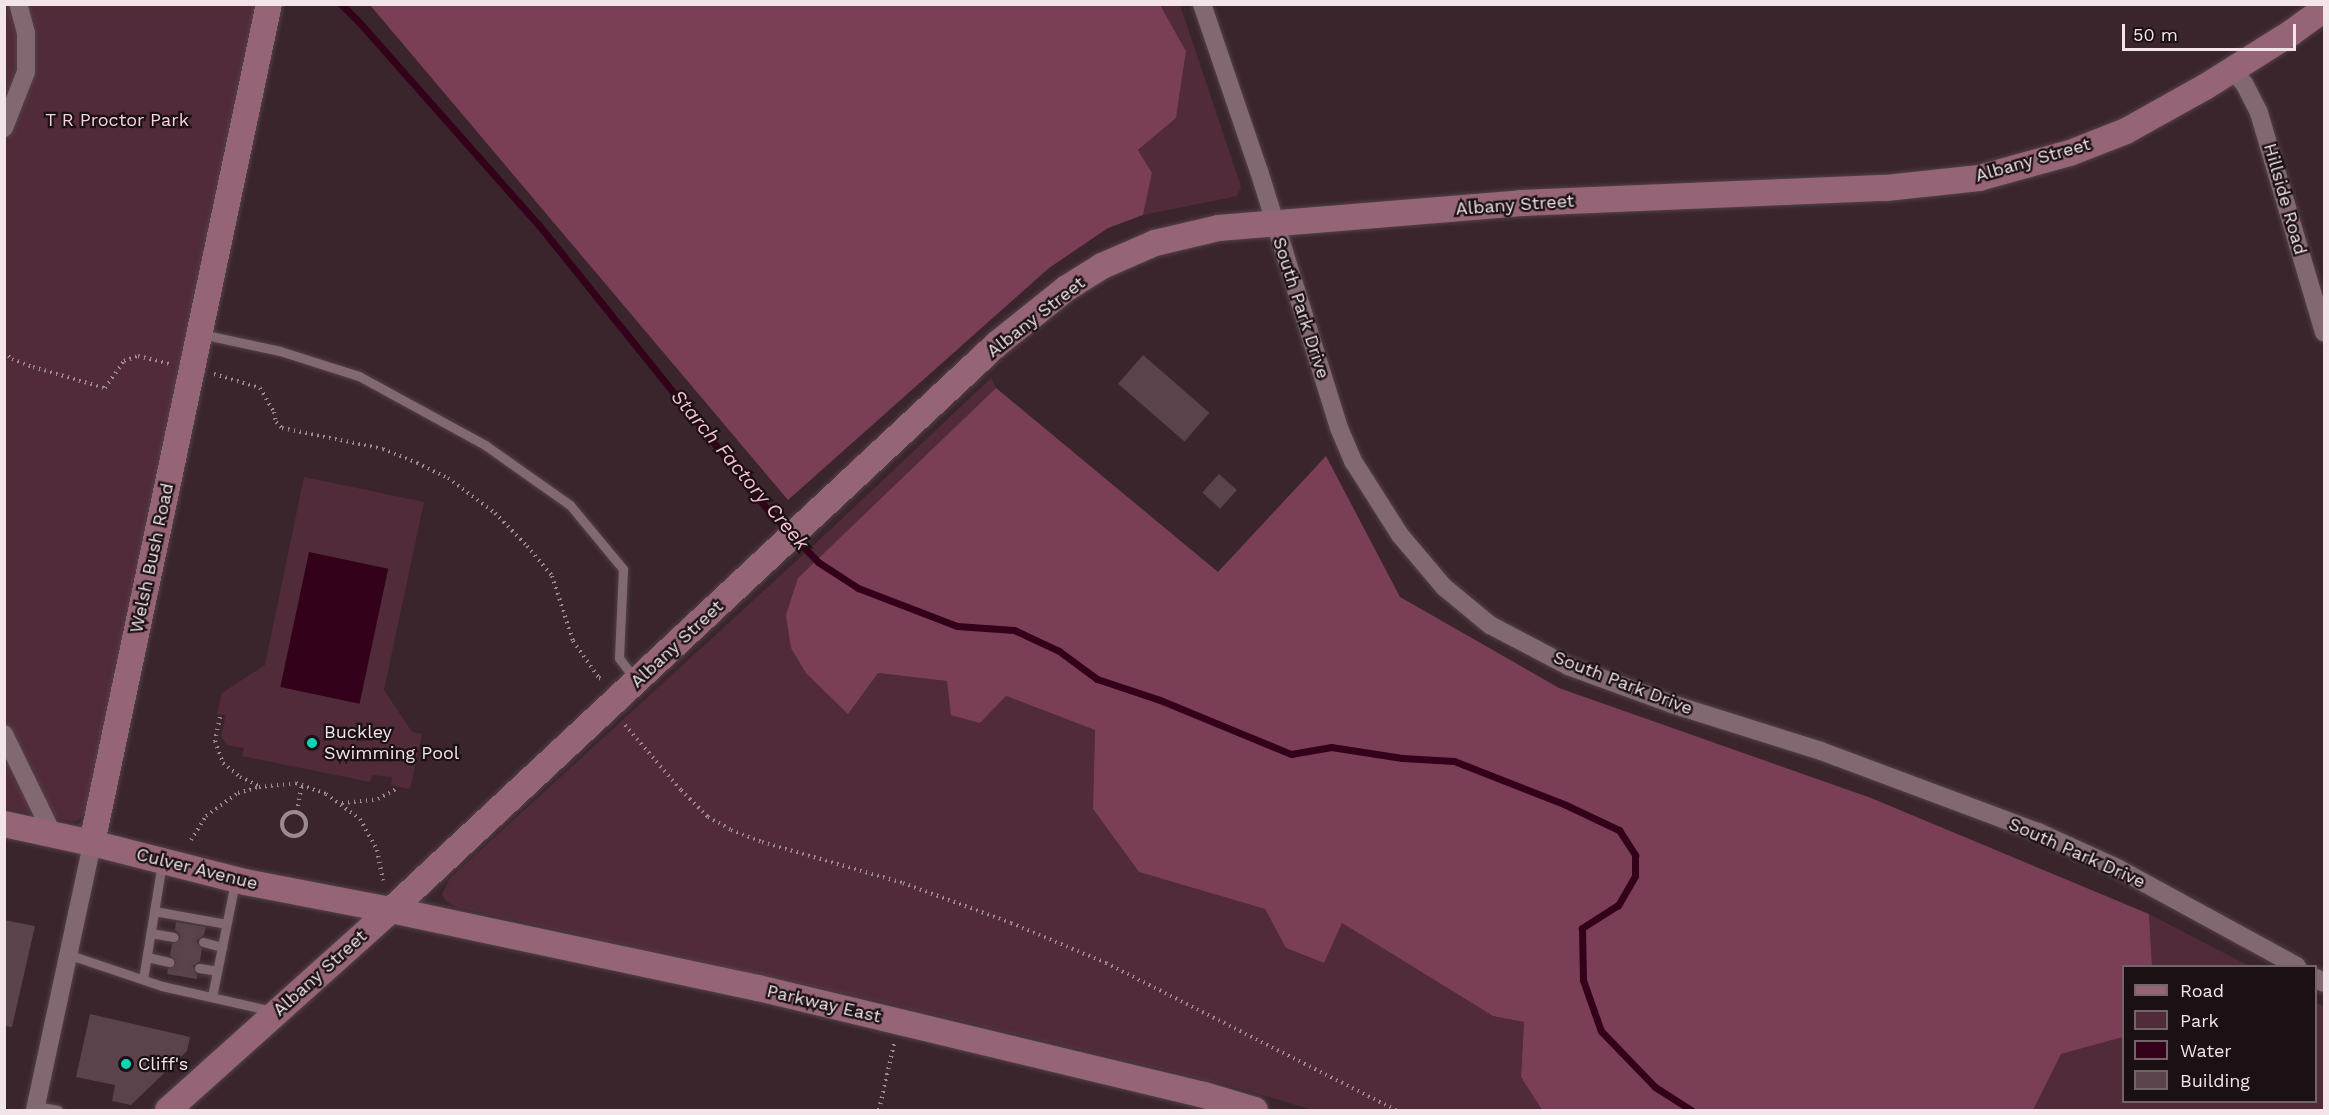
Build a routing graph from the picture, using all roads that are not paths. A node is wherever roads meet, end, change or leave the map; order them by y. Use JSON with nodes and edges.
{"nodes":[{"id":1,"x":18,"y":4,"type":"edge"},
{"id":2,"x":269,"y":4,"type":"edge"},
{"id":3,"x":1202,"y":4,"type":"edge"},
{"id":4,"x":2325,"y":9,"type":"edge"},
{"id":5,"x":2233,"y":70,"type":"junction"},
{"id":6,"x":4,"y":128,"type":"edge"},
{"id":7,"x":1273,"y":223,"type":"junction"},
{"id":8,"x":2325,"y":333,"type":"edge"},
{"id":9,"x":199,"y":334,"type":"junction"},
{"id":10,"x":637,"y":681,"type":"junction"},
{"id":11,"x":4,"y":734,"type":"edge"},
{"id":12,"x":4,"y":824,"type":"edge"},
{"id":13,"x":53,"y":835,"type":"junction"},
{"id":14,"x":92,"y":843,"type":"junction"},
{"id":15,"x":162,"y":861,"type":"junction"},
{"id":16,"x":235,"y":879,"type":"junction"},
{"id":17,"x":391,"y":910,"type":"junction"},
{"id":18,"x":154,"y":911,"type":"junction"},
{"id":19,"x":226,"y":924,"type":"junction"},
{"id":20,"x":150,"y":933,"type":"junction"},
{"id":21,"x":174,"y":937,"type":"dead end"},
{"id":22,"x":203,"y":942,"type":"dead end"},
{"id":23,"x":222,"y":947,"type":"junction"},
{"id":24,"x":70,"y":955,"type":"junction"},
{"id":25,"x":147,"y":957,"type":"junction"},
{"id":26,"x":169,"y":962,"type":"dead end"},
{"id":27,"x":2295,"y":965,"type":"edge"},
{"id":28,"x":199,"y":968,"type":"dead end"},
{"id":29,"x":217,"y":971,"type":"junction"},
{"id":30,"x":143,"y":980,"type":"junction"},
{"id":31,"x":212,"y":997,"type":"junction"},
{"id":32,"x":277,"y":1012,"type":"junction"},
{"id":33,"x":35,"y":1108,"type":"edge"},
{"id":34,"x":58,"y":1110,"type":"edge"},
{"id":35,"x":168,"y":1110,"type":"edge"},
{"id":36,"x":1255,"y":1110,"type":"edge"}],
"edges":[{"from":1,"to":6,"type":"street"},
{"from":2,"to":9,"type":"street","name":"Welsh Bush Road"},
{"from":3,"to":7,"type":"street","name":"South Park Drive"},
{"from":4,"to":5,"type":"street","name":"Albany Street"},
{"from":5,"to":7,"type":"street","name":"Albany Street"},
{"from":5,"to":8,"type":"street","name":"Hillside Road"},
{"from":7,"to":10,"type":"street","name":"Albany Street"},
{"from":7,"to":27,"type":"street","name":"South Park Drive"},
{"from":9,"to":10,"type":"lane"},
{"from":9,"to":14,"type":"street","name":"Welsh Bush Road"},
{"from":10,"to":17,"type":"street","name":"Albany Street"},
{"from":11,"to":13,"type":"street"},
{"from":12,"to":13,"type":"street","name":"Culver Avenue"},
{"from":13,"to":14,"type":"street","name":"Culver Avenue"},
{"from":14,"to":15,"type":"street","name":"Culver Avenue"},
{"from":14,"to":24,"type":"street","name":"Welsh Bush Road"},
{"from":15,"to":16,"type":"street","name":"Culver Avenue"},
{"from":15,"to":18,"type":"lane"},
{"from":16,"to":17,"type":"street","name":"Culver Avenue"},
{"from":16,"to":19,"type":"lane"},
{"from":17,"to":32,"type":"street","name":"Albany Street"},
{"from":17,"to":36,"type":"street","name":"Parkway East"},
{"from":18,"to":19,"type":"lane"},
{"from":18,"to":20,"type":"lane"},
{"from":19,"to":23,"type":"lane"},
{"from":20,"to":21,"type":"lane"},
{"from":20,"to":25,"type":"lane"},
{"from":22,"to":23,"type":"lane"},
{"from":23,"to":29,"type":"lane"},
{"from":24,"to":30,"type":"lane"},
{"from":24,"to":33,"type":"street","name":"Welsh Bush Road"},
{"from":25,"to":26,"type":"lane"},
{"from":25,"to":30,"type":"lane"},
{"from":28,"to":29,"type":"lane"},
{"from":29,"to":31,"type":"lane"},
{"from":30,"to":31,"type":"lane"},
{"from":31,"to":32,"type":"lane"},
{"from":32,"to":35,"type":"street","name":"Albany Street"},
{"from":33,"to":34,"type":"lane"}]}
